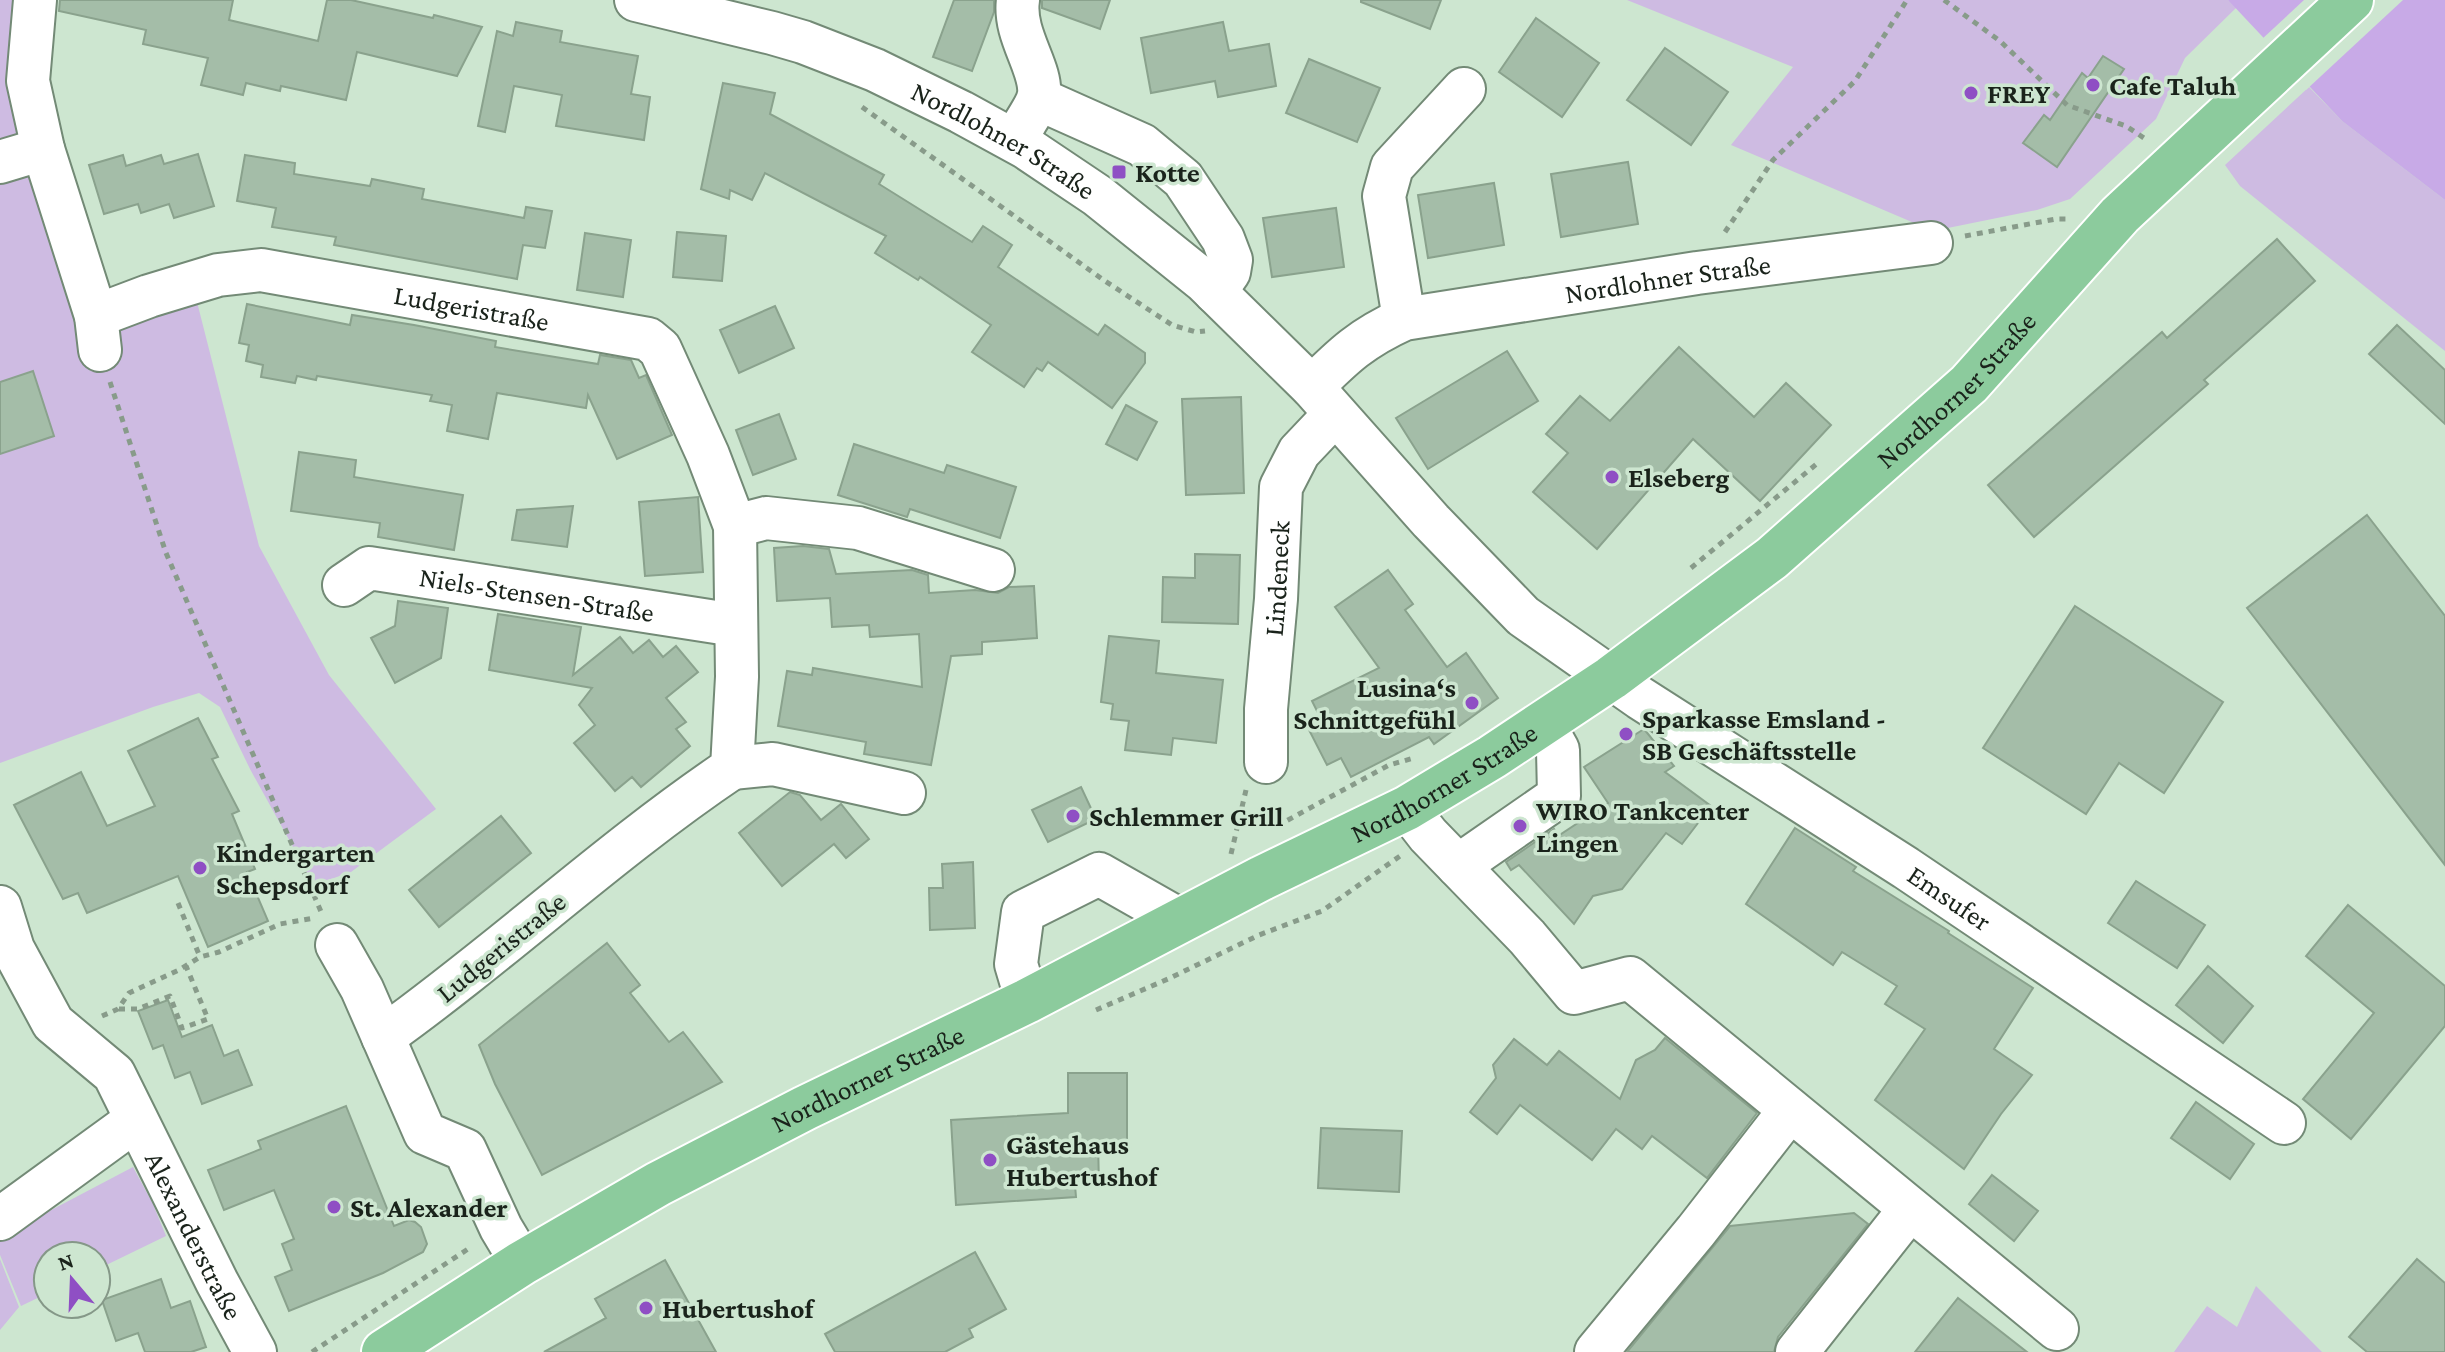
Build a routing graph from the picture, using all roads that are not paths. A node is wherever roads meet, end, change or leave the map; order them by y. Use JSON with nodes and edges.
{"nodes":[{"id":1,"x":35,"y":0,"type":"edge"},
{"id":2,"x":636,"y":0,"type":"edge"},
{"id":3,"x":1018,"y":0,"type":"edge"},
{"id":4,"x":2351,"y":0,"type":"edge"},
{"id":5,"x":1464,"y":89,"type":"dead end"},
{"id":6,"x":1039,"y":99,"type":"junction"},
{"id":7,"x":1015,"y":142,"type":"junction"},
{"id":8,"x":43,"y":149,"type":"junction"},
{"id":9,"x":0,"y":162,"type":"edge"},
{"id":10,"x":1931,"y":243,"type":"road end"},
{"id":11,"x":1215,"y":292,"type":"junction"},
{"id":12,"x":1404,"y":319,"type":"junction"},
{"id":13,"x":1323,"y":401,"type":"junction"},
{"id":14,"x":735,"y":526,"type":"junction"},
{"id":15,"x":993,"y":570,"type":"dead end"},
{"id":16,"x":344,"y":585,"type":"dead end"},
{"id":17,"x":735,"y":625,"type":"junction"},
{"id":18,"x":1611,"y":678,"type":"junction"},
{"id":19,"x":1543,"y":723,"type":"junction"},
{"id":20,"x":1266,"y":762,"type":"road end"},
{"id":21,"x":732,"y":768,"type":"junction"},
{"id":22,"x":904,"y":793,"type":"dead end"},
{"id":23,"x":1407,"y":808,"type":"junction"},
{"id":24,"x":1458,"y":866,"type":"junction"},
{"id":25,"x":0,"y":907,"type":"edge"},
{"id":26,"x":1180,"y":920,"type":"junction"},
{"id":27,"x":330,"y":930,"type":"road end"},
{"id":28,"x":1027,"y":1001,"type":"junction"},
{"id":29,"x":383,"y":1037,"type":"junction"},
{"id":30,"x":1790,"y":1110,"type":"junction"},
{"id":31,"x":136,"y":1120,"type":"junction"},
{"id":32,"x":2284,"y":1123,"type":"dead end"},
{"id":33,"x":1910,"y":1209,"type":"junction"},
{"id":34,"x":0,"y":1219,"type":"edge"},
{"id":35,"x":522,"y":1263,"type":"junction"},
{"id":36,"x":2057,"y":1329,"type":"dead end"},
{"id":37,"x":401,"y":1347,"type":"edge"},
{"id":38,"x":255,"y":1352,"type":"edge"},
{"id":39,"x":1596,"y":1352,"type":"edge"},
{"id":40,"x":1797,"y":1352,"type":"edge"}],
"edges":[{"from":1,"to":8,"type":"street"},
{"from":2,"to":7,"type":"street","name":"Nordlohner Straße"},
{"from":3,"to":6,"type":"street"},
{"from":4,"to":18,"type":"main road","name":"Nordhorner Straße"},
{"from":5,"to":12,"type":"street"},
{"from":6,"to":7,"type":"street"},
{"from":6,"to":11,"type":"street"},
{"from":7,"to":11,"type":"street","name":"Nordlohner Straße"},
{"from":8,"to":9,"type":"street"},
{"from":8,"to":14,"type":"street","name":"Ludgeristraße"},
{"from":10,"to":12,"type":"street","name":"Nordlohner Straße"},
{"from":11,"to":13,"type":"street","name":"Nordlohner Straße"},
{"from":12,"to":13,"type":"street","name":"Nordlohner Straße"},
{"from":13,"to":18,"type":"street","name":"Nordlohner Straße"},
{"from":13,"to":20,"type":"street","name":"Lindeneck"},
{"from":14,"to":15,"type":"street"},
{"from":14,"to":17,"type":"street","name":"Ludgeristraße"},
{"from":16,"to":17,"type":"street","name":"Niels-Stensen-Straße"},
{"from":17,"to":21,"type":"street","name":"Ludgeristraße"},
{"from":18,"to":19,"type":"main road","name":"Nordhorner Straße"},
{"from":18,"to":32,"type":"street","name":"Emsufer"},
{"from":19,"to":23,"type":"main road","name":"Nordhorner Straße"},
{"from":19,"to":24,"type":"street"},
{"from":21,"to":22,"type":"street"},
{"from":21,"to":29,"type":"street","name":"Ludgeristraße"},
{"from":23,"to":24,"type":"street"},
{"from":23,"to":26,"type":"main road","name":"Nordhorner Straße"},
{"from":24,"to":30,"type":"street"},
{"from":25,"to":31,"type":"street","name":"Alexanderstraße"},
{"from":26,"to":28,"type":"main road","name":"Nordhorner Straße"},
{"from":26,"to":28,"type":"street"},
{"from":27,"to":29,"type":"street"},
{"from":28,"to":35,"type":"main road","name":"Nordhorner Straße"},
{"from":29,"to":35,"type":"street"},
{"from":30,"to":33,"type":"street"},
{"from":30,"to":39,"type":"street"},
{"from":31,"to":34,"type":"street","name":"Alexanderstraße"},
{"from":31,"to":38,"type":"street","name":"Alexanderstraße"},
{"from":33,"to":36,"type":"street"},
{"from":33,"to":40,"type":"street"},
{"from":35,"to":37,"type":"main road","name":"Nordhorner Straße"}]}
